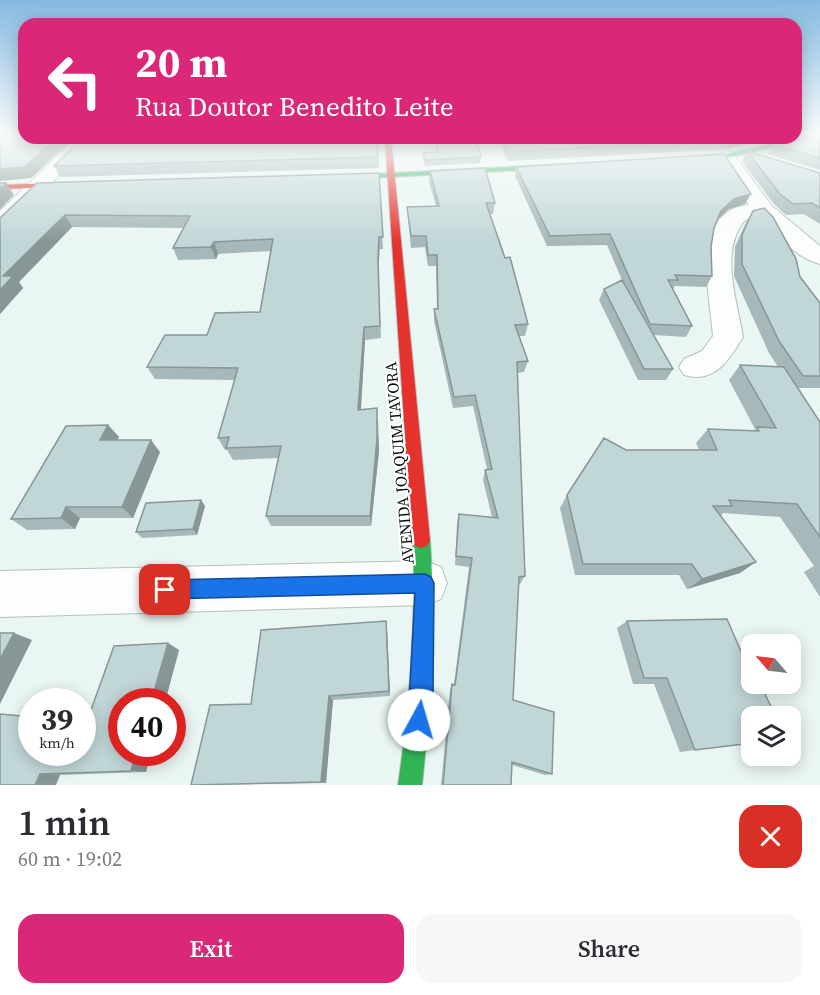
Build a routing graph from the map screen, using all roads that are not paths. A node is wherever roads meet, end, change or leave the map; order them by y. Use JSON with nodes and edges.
{"nodes":[{"id":1,"x":53,"y":170,"type":"edge"},
{"id":2,"x":391,"y":170,"type":"edge"},
{"id":3,"x":496,"y":170,"type":"edge"},
{"id":4,"x":742,"y":170,"type":"edge"},
{"id":5,"x":392,"y":176,"type":"junction"},
{"id":6,"x":321,"y":178,"type":"edge"},
{"id":7,"x":96,"y":184,"type":"edge"},
{"id":8,"x":37,"y":185,"type":"junction"},
{"id":9,"x":0,"y":187,"type":"edge"},
{"id":10,"x":764,"y":211,"type":"junction"},
{"id":11,"x":0,"y":223,"type":"edge"},
{"id":12,"x":820,"y":257,"type":"edge"},
{"id":13,"x":695,"y":367,"type":"dead end"},
{"id":14,"x":425,"y":583,"type":"junction"},
{"id":15,"x":0,"y":594,"type":"edge"},
{"id":16,"x":410,"y":785,"type":"edge"}],
"edges":[{"from":1,"to":8,"type":"street"},
{"from":2,"to":5,"type":"street","name":"AVENIDA JOAQUIM TAVORA"},
{"from":3,"to":5,"type":"street"},
{"from":4,"to":10,"type":"street"},
{"from":5,"to":6,"type":"street"},
{"from":5,"to":14,"type":"street","name":"AVENIDA JOAQUIM TAVORA"},
{"from":7,"to":8,"type":"street"},
{"from":8,"to":9,"type":"street"},
{"from":8,"to":11,"type":"street"},
{"from":10,"to":12,"type":"street"},
{"from":10,"to":13,"type":"street"},
{"from":14,"to":15,"type":"street"},
{"from":14,"to":16,"type":"street","name":"AVENIDA JOAQUIM TAVORA"}]}
